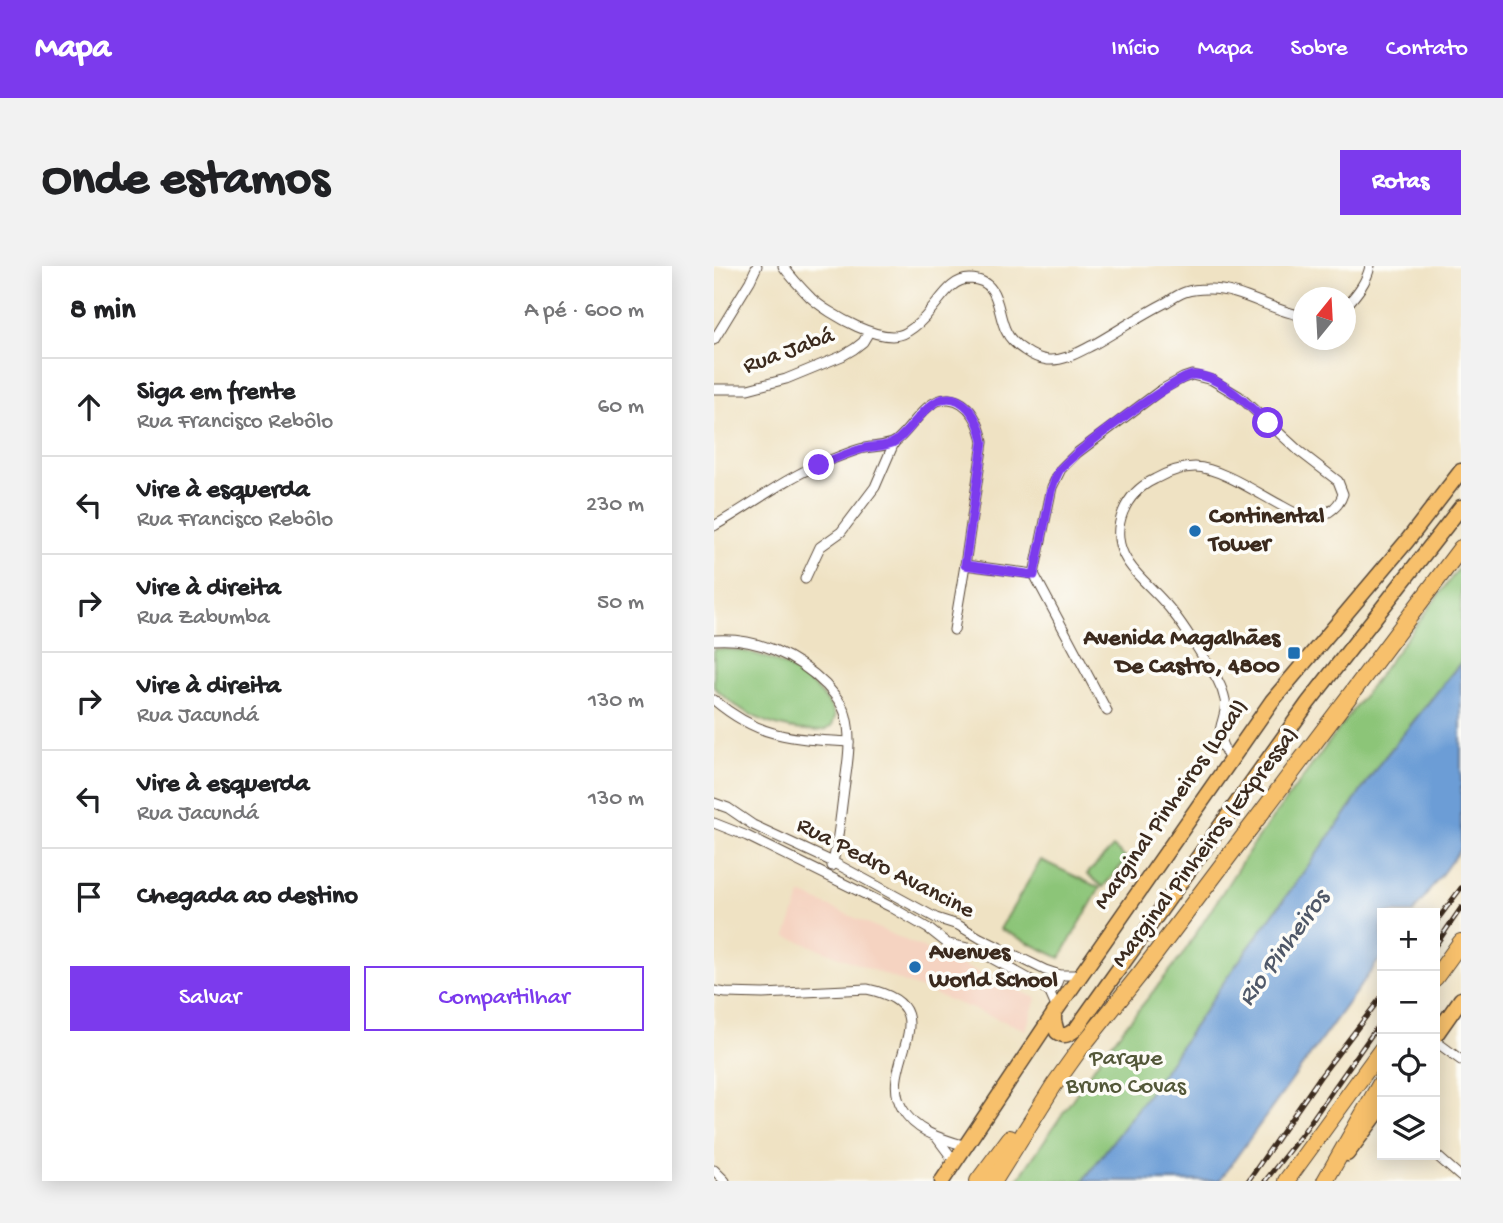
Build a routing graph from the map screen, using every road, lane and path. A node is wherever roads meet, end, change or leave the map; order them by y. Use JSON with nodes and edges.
{"nodes":[{"id":1,"x":757,"y":266,"type":"edge"},
{"id":2,"x":783,"y":266,"type":"edge"},
{"id":3,"x":1370,"y":266,"type":"edge"},
{"id":4,"x":1356,"y":296,"type":"edge"},
{"id":5,"x":1293,"y":315,"type":"edge"},
{"id":6,"x":869,"y":332,"type":"junction"},
{"id":7,"x":714,"y":340,"type":"edge"},
{"id":8,"x":714,"y":389,"type":"edge"},
{"id":9,"x":894,"y":443,"type":"junction"},
{"id":10,"x":1461,"y":471,"type":"edge"},
{"id":11,"x":1461,"y":508,"type":"edge"},
{"id":12,"x":714,"y":526,"type":"edge"},
{"id":13,"x":1461,"y":548,"type":"edge"},
{"id":14,"x":965,"y":565,"type":"junction"},
{"id":15,"x":1034,"y":575,"type":"junction"},
{"id":16,"x":805,"y":579,"type":"dead end"},
{"id":17,"x":954,"y":630,"type":"dead end"},
{"id":18,"x":714,"y":640,"type":"edge"},
{"id":19,"x":714,"y":700,"type":"edge"},
{"id":20,"x":1107,"y":711,"type":"dead end"},
{"id":21,"x":849,"y":742,"type":"junction"},
{"id":22,"x":1230,"y":760,"type":"junction"},
{"id":23,"x":716,"y":807,"type":"edge"},
{"id":24,"x":738,"y":816,"type":"junction"},
{"id":25,"x":714,"y":823,"type":"edge"},
{"id":26,"x":728,"y":829,"type":"junction"},
{"id":27,"x":833,"y":862,"type":"junction"},
{"id":28,"x":830,"y":877,"type":"junction"},
{"id":29,"x":950,"y":922,"type":"junction"},
{"id":30,"x":966,"y":931,"type":"junction"},
{"id":31,"x":938,"y":936,"type":"junction"},
{"id":32,"x":1461,"y":942,"type":"edge"},
{"id":33,"x":961,"y":946,"type":"junction"},
{"id":34,"x":1445,"y":964,"type":"junction"},
{"id":35,"x":1440,"y":971,"type":"edge"},
{"id":36,"x":1440,"y":974,"type":"edge"},
{"id":37,"x":1060,"y":975,"type":"junction"},
{"id":38,"x":1081,"y":975,"type":"junction"},
{"id":39,"x":714,"y":991,"type":"edge"},
{"id":40,"x":1050,"y":993,"type":"junction"},
{"id":41,"x":1461,"y":999,"type":"edge"},
{"id":42,"x":1056,"y":1011,"type":"junction"},
{"id":43,"x":1438,"y":1034,"type":"edge"},
{"id":44,"x":1440,"y":1042,"type":"edge"},
{"id":45,"x":1377,"y":1056,"type":"edge"},
{"id":46,"x":1461,"y":1060,"type":"edge"},
{"id":47,"x":1054,"y":1085,"type":"junction"},
{"id":48,"x":1377,"y":1089,"type":"edge"},
{"id":49,"x":1377,"y":1114,"type":"edge"},
{"id":50,"x":936,"y":1137,"type":"junction"},
{"id":51,"x":965,"y":1146,"type":"junction"},
{"id":52,"x":1440,"y":1158,"type":"edge"},
{"id":53,"x":955,"y":1162,"type":"junction"},
{"id":54,"x":714,"y":1170,"type":"edge"},
{"id":55,"x":1461,"y":1177,"type":"edge"},
{"id":56,"x":724,"y":1181,"type":"edge"},
{"id":57,"x":942,"y":1181,"type":"edge"},
{"id":58,"x":978,"y":1181,"type":"edge"},
{"id":59,"x":993,"y":1181,"type":"edge"},
{"id":60,"x":1286,"y":1181,"type":"edge"},
{"id":61,"x":1326,"y":1181,"type":"edge"}],
"edges":[{"from":1,"to":7,"type":"street"},
{"from":2,"to":6,"type":"street"},
{"from":3,"to":4,"type":"street"},
{"from":5,"to":6,"type":"street"},
{"from":6,"to":8,"type":"street","name":"Rua Jabá"},
{"from":9,"to":12,"type":"street"},
{"from":9,"to":14,"type":"street"},
{"from":9,"to":16,"type":"street"},
{"from":10,"to":22,"type":"highway","name":"Marginal Pinheiros (Local)"},
{"from":11,"to":42,"type":"highway"},
{"from":13,"to":47,"type":"highway","name":"Marginal Pinheiros (Expressa)"},
{"from":14,"to":15,"type":"street"},
{"from":14,"to":17,"type":"street"},
{"from":15,"to":20,"type":"street"},
{"from":15,"to":22,"type":"street"},
{"from":18,"to":21,"type":"street"},
{"from":19,"to":21,"type":"street"},
{"from":21,"to":27,"type":"street"},
{"from":22,"to":38,"type":"highway","name":"Marginal Pinheiros (Local)"},
{"from":23,"to":24,"type":"street","name":"Rua Pedro Avancine"},
{"from":24,"to":26,"type":"street"},
{"from":24,"to":27,"type":"street","name":"Rua Pedro Avancine"},
{"from":25,"to":26,"type":"street","name":"Rua Pedro Avancine"},
{"from":26,"to":28,"type":"street","name":"Rua Pedro Avancine"},
{"from":27,"to":28,"type":"street"},
{"from":27,"to":29,"type":"street","name":"Rua Pedro Avancine"},
{"from":28,"to":31,"type":"street","name":"Rua Pedro Avancine"},
{"from":29,"to":30,"type":"street","name":"Rua Pedro Avancine"},
{"from":29,"to":31,"type":"street"},
{"from":30,"to":33,"type":"street"},
{"from":30,"to":37,"type":"street","name":"Rua Pedro Avancine"},
{"from":31,"to":33,"type":"street","name":"Rua Pedro Avancine"},
{"from":32,"to":34,"type":"highway"},
{"from":33,"to":40,"type":"street","name":"Rua Pedro Avancine"},
{"from":34,"to":35,"type":"highway"},
{"from":34,"to":36,"type":"highway"},
{"from":37,"to":38,"type":"street","name":"Rua Pedro Avancine"},
{"from":37,"to":40,"type":"street"},
{"from":38,"to":42,"type":"highway","name":"Marginal Pinheiros (Local)"},
{"from":39,"to":50,"type":"street"},
{"from":40,"to":42,"type":"street"},
{"from":41,"to":43,"type":"highway"},
{"from":42,"to":51,"type":"highway","name":"Marginal Pinheiros (Local)"},
{"from":44,"to":46,"type":"street"},
{"from":45,"to":60,"type":"highway"},
{"from":47,"to":58,"type":"highway"},
{"from":47,"to":59,"type":"highway","name":"Marginal Pinheiros (Expressa)"},
{"from":48,"to":61,"type":"highway"},
{"from":49,"to":61,"type":"highway"},
{"from":50,"to":51,"type":"street"},
{"from":50,"to":53,"type":"street"},
{"from":51,"to":53,"type":"highway","name":"Marginal Pinheiros (Local)"},
{"from":52,"to":55,"type":"street"},
{"from":53,"to":57,"type":"highway","name":"Marginal Pinheiros (Local)"},
{"from":54,"to":56,"type":"street"}]}
